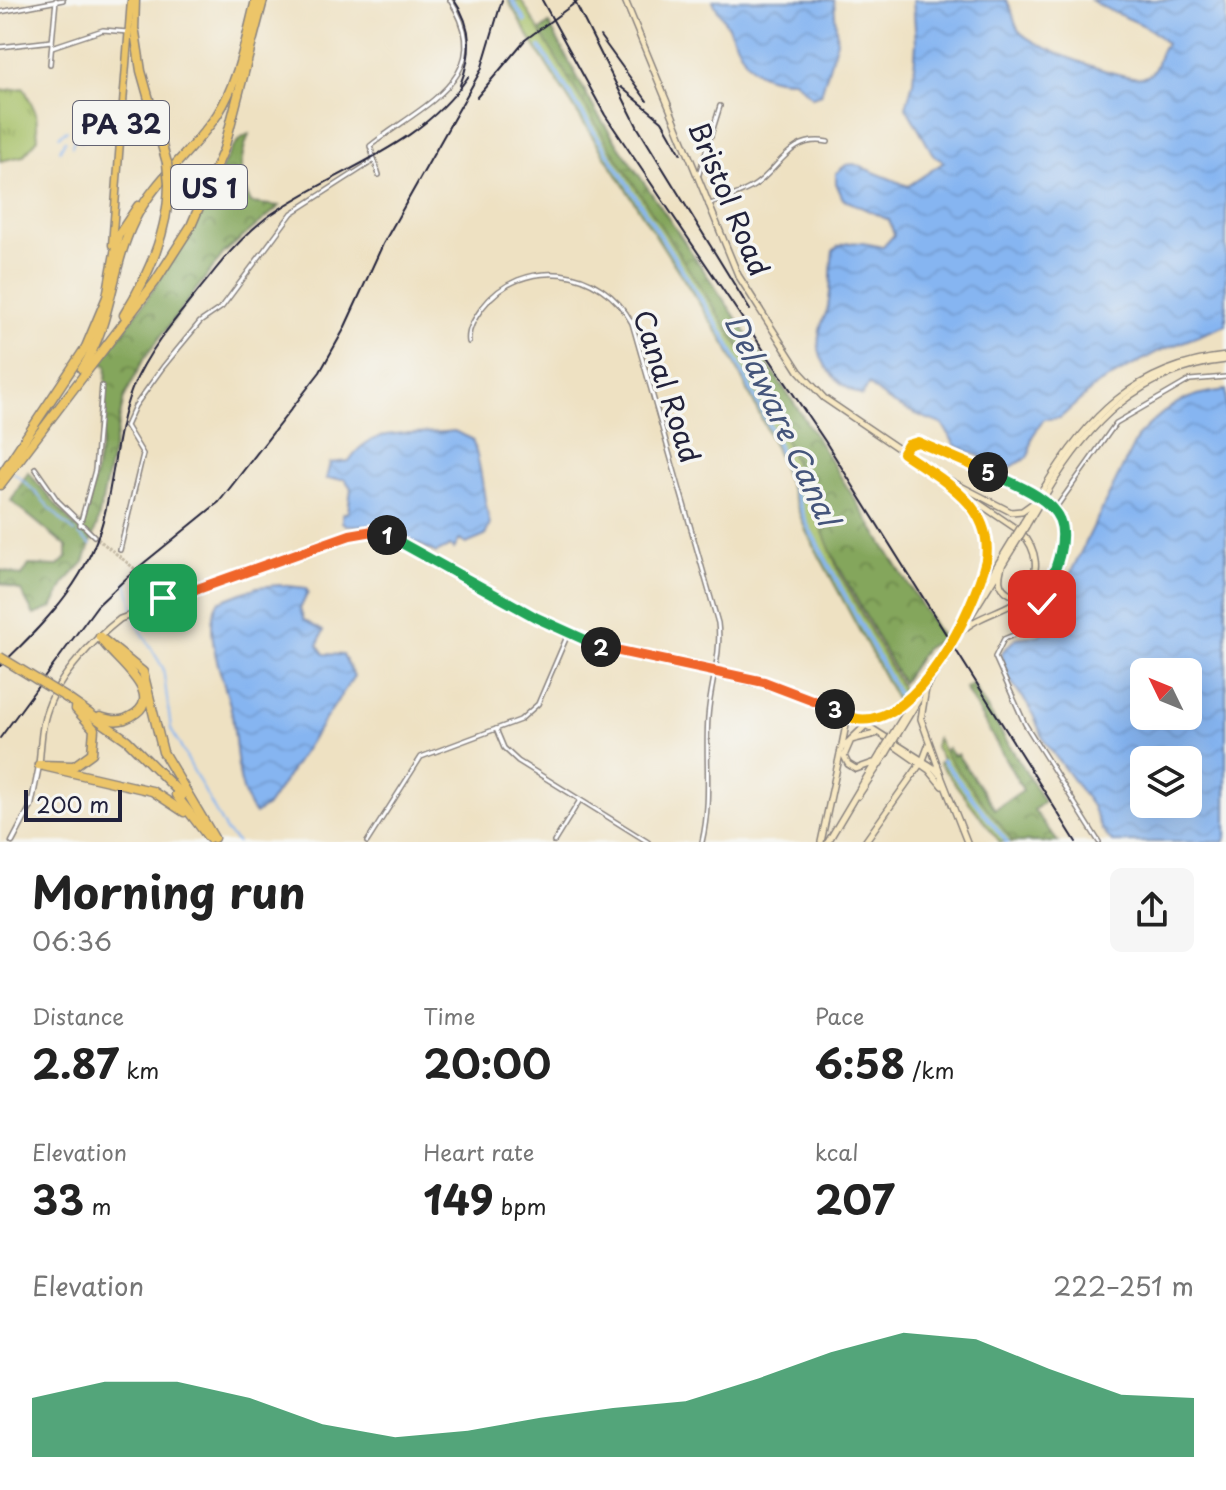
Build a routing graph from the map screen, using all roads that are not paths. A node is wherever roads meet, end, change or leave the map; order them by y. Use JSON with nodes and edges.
{"nodes":[{"id":1,"x":19,"y":0,"type":"edge"},
{"id":2,"x":63,"y":0,"type":"edge"},
{"id":3,"x":134,"y":0,"type":"edge"},
{"id":4,"x":256,"y":0,"type":"edge"},
{"id":5,"x":263,"y":0,"type":"edge"},
{"id":6,"x":450,"y":0,"type":"edge"},
{"id":7,"x":625,"y":0,"type":"edge"},
{"id":8,"x":55,"y":1,"type":"edge"},
{"id":9,"x":21,"y":9,"type":"junction"},
{"id":10,"x":0,"y":12,"type":"edge"},
{"id":11,"x":132,"y":32,"type":"junction"},
{"id":12,"x":52,"y":41,"type":"junction"},
{"id":13,"x":0,"y":47,"type":"edge"},
{"id":14,"x":52,"y":47,"type":"junction"},
{"id":15,"x":50,"y":64,"type":"dead end"},
{"id":16,"x":720,"y":106,"type":"dead end"},
{"id":17,"x":828,"y":142,"type":"dead end"},
{"id":18,"x":373,"y":161,"type":"junction"},
{"id":19,"x":379,"y":175,"type":"dead end"},
{"id":20,"x":697,"y":178,"type":"junction"},
{"id":21,"x":165,"y":183,"type":"junction"},
{"id":22,"x":708,"y":205,"type":"junction"},
{"id":23,"x":112,"y":245,"type":"joint"},
{"id":24,"x":155,"y":282,"type":"junction"},
{"id":25,"x":99,"y":316,"type":"junction"},
{"id":26,"x":469,"y":342,"type":"dead end"},
{"id":27,"x":103,"y":350,"type":"junction"},
{"id":28,"x":1226,"y":358,"type":"edge"},
{"id":29,"x":1226,"y":377,"type":"edge"},
{"id":30,"x":102,"y":386,"type":"dead end"},
{"id":31,"x":903,"y":453,"type":"junction"},
{"id":32,"x":35,"y":468,"type":"dead end"},
{"id":33,"x":7,"y":469,"type":"edge"},
{"id":34,"x":928,"y":470,"type":"junction"},
{"id":35,"x":941,"y":479,"type":"junction"},
{"id":36,"x":0,"y":485,"type":"edge"},
{"id":37,"x":0,"y":493,"type":"edge"},
{"id":38,"x":1038,"y":502,"type":"junction"},
{"id":39,"x":1055,"y":509,"type":"junction"},
{"id":40,"x":80,"y":525,"type":"junction"},
{"id":41,"x":94,"y":536,"type":"tunnel mouth"},
{"id":42,"x":1017,"y":537,"type":"junction"},
{"id":43,"x":120,"y":550,"type":"dead end"},
{"id":44,"x":1003,"y":562,"type":"junction"},
{"id":45,"x":140,"y":573,"type":"tunnel mouth"},
{"id":46,"x":160,"y":587,"type":"junction"},
{"id":47,"x":176,"y":597,"type":"junction"},
{"id":48,"x":161,"y":602,"type":"junction"},
{"id":49,"x":968,"y":612,"type":"junction"},
{"id":50,"x":958,"y":632,"type":"junction"},
{"id":51,"x":568,"y":634,"type":"junction"},
{"id":52,"x":100,"y":637,"type":"junction"},
{"id":53,"x":0,"y":659,"type":"edge"},
{"id":54,"x":715,"y":671,"type":"junction"},
{"id":55,"x":924,"y":687,"type":"junction"},
{"id":56,"x":66,"y":700,"type":"junction"},
{"id":57,"x":76,"y":709,"type":"junction"},
{"id":58,"x":837,"y":709,"type":"junction"},
{"id":59,"x":89,"y":712,"type":"junction"},
{"id":60,"x":852,"y":718,"type":"junction"},
{"id":61,"x":865,"y":726,"type":"junction"},
{"id":62,"x":496,"y":729,"type":"junction"},
{"id":63,"x":875,"y":734,"type":"junction"},
{"id":64,"x":929,"y":744,"type":"junction"},
{"id":65,"x":841,"y":749,"type":"junction"},
{"id":66,"x":884,"y":753,"type":"junction"},
{"id":67,"x":876,"y":760,"type":"junction"},
{"id":68,"x":922,"y":762,"type":"junction"},
{"id":69,"x":39,"y":765,"type":"junction"},
{"id":70,"x":941,"y":776,"type":"junction"},
{"id":71,"x":947,"y":793,"type":"junction"},
{"id":72,"x":580,"y":800,"type":"junction"},
{"id":73,"x":837,"y":827,"type":"junction"},
{"id":74,"x":213,"y":841,"type":"edge"},
{"id":75,"x":12,"y":842,"type":"edge"},
{"id":76,"x":367,"y":842,"type":"edge"},
{"id":77,"x":554,"y":842,"type":"edge"},
{"id":78,"x":648,"y":842,"type":"edge"},
{"id":79,"x":702,"y":842,"type":"edge"},
{"id":80,"x":821,"y":842,"type":"edge"},
{"id":81,"x":828,"y":842,"type":"edge"},
{"id":82,"x":865,"y":842,"type":"edge"},
{"id":83,"x":967,"y":842,"type":"edge"},
{"id":84,"x":1099,"y":842,"type":"edge"}],
"edges":[{"from":1,"to":9,"type":"street"},
{"from":2,"to":8,"type":"street"},
{"from":3,"to":11,"type":"main road","number":"PA 32"},
{"from":4,"to":21,"type":"highway","number":"US 1"},
{"from":5,"to":24,"type":"highway","number":"US 1"},
{"from":6,"to":18,"type":"street"},
{"from":7,"to":20,"type":"main road","name":"Bristol Road"},
{"from":8,"to":9,"type":"street"},
{"from":8,"to":12,"type":"street"},
{"from":9,"to":10,"type":"street"},
{"from":11,"to":14,"type":"street"},
{"from":11,"to":21,"type":"highway","bridge":true},
{"from":11,"to":23,"type":"main road","number":"PA 32"},
{"from":12,"to":13,"type":"street"},
{"from":12,"to":14,"type":"street"},
{"from":14,"to":15,"type":"street"},
{"from":16,"to":20,"type":"street"},
{"from":17,"to":22,"type":"street"},
{"from":18,"to":19,"type":"street"},
{"from":18,"to":43,"type":"street"},
{"from":20,"to":22,"type":"main road","name":"Bristol Road"},
{"from":21,"to":25,"type":"highway"},
{"from":21,"to":27,"type":"highway"},
{"from":21,"to":33,"type":"highway","number":"US 1"},
{"from":22,"to":31,"type":"main road","name":"Bristol Road"},
{"from":23,"to":25,"type":"highway"},
{"from":24,"to":27,"type":"highway","number":"US 1"},
{"from":24,"to":33,"type":"highway"},
{"from":25,"to":33,"type":"highway"},
{"from":26,"to":54,"type":"street","name":"Canal Road"},
{"from":27,"to":33,"type":"highway","number":"US 1"},
{"from":28,"to":38,"type":"main road","bridge":true},
{"from":29,"to":39,"type":"street"},
{"from":30,"to":40,"type":"street"},
{"from":31,"to":34,"type":"main road","name":"Bristol Road"},
{"from":31,"to":39,"type":"street"},
{"from":32,"to":40,"type":"street"},
{"from":33,"to":36,"type":"highway","number":"US 1"},
{"from":33,"to":37,"type":"highway"},
{"from":34,"to":35,"type":"main road","name":"Bristol Road"},
{"from":34,"to":38,"type":"main road"},
{"from":35,"to":44,"type":"main road"},
{"from":35,"to":49,"type":"main road"},
{"from":35,"to":50,"type":"main road"},
{"from":38,"to":42,"type":"main road","bridge":true},
{"from":39,"to":84,"type":"street"},
{"from":40,"to":41,"type":"street"},
{"from":42,"to":44,"type":"main road"},
{"from":42,"to":49,"type":"main road"},
{"from":44,"to":50,"type":"main road"},
{"from":45,"to":46,"type":"street"},
{"from":46,"to":47,"type":"main road"},
{"from":46,"to":48,"type":"main road"},
{"from":47,"to":48,"type":"main road"},
{"from":47,"to":51,"type":"main road"},
{"from":48,"to":52,"type":"main road"},
{"from":49,"to":50,"type":"main road"},
{"from":50,"to":55,"type":"main road","bridge":true},
{"from":51,"to":54,"type":"main road"},
{"from":51,"to":62,"type":"street"},
{"from":52,"to":59,"type":"highway"},
{"from":52,"to":69,"type":"main road"},
{"from":52,"to":74,"type":"highway"},
{"from":53,"to":56,"type":"highway","bridge":true},
{"from":54,"to":58,"type":"main road"},
{"from":54,"to":79,"type":"street","name":"Canal Road"},
{"from":55,"to":60,"type":"main road"},
{"from":55,"to":64,"type":"main road"},
{"from":55,"to":66,"type":"main road","bridge":true},
{"from":56,"to":57,"type":"highway"},
{"from":56,"to":59,"type":"highway"},
{"from":57,"to":69,"type":"highway"},
{"from":57,"to":74,"type":"highway"},
{"from":58,"to":60,"type":"main road"},
{"from":58,"to":65,"type":"main road"},
{"from":59,"to":74,"type":"highway"},
{"from":60,"to":61,"type":"main road"},
{"from":61,"to":63,"type":"main road"},
{"from":61,"to":65,"type":"main road"},
{"from":61,"to":68,"type":"main road"},
{"from":62,"to":72,"type":"street"},
{"from":62,"to":76,"type":"street"},
{"from":63,"to":67,"type":"main road"},
{"from":63,"to":68,"type":"main road"},
{"from":64,"to":68,"type":"main road"},
{"from":64,"to":70,"type":"main road"},
{"from":65,"to":80,"type":"main road"},
{"from":66,"to":67,"type":"main road"},
{"from":66,"to":73,"type":"main road"},
{"from":67,"to":73,"type":"main road"},
{"from":68,"to":70,"type":"main road"},
{"from":68,"to":71,"type":"main road"},
{"from":68,"to":82,"type":"main road"},
{"from":69,"to":74,"type":"highway"},
{"from":69,"to":75,"type":"street"},
{"from":70,"to":71,"type":"main road"},
{"from":71,"to":83,"type":"main road"},
{"from":72,"to":77,"type":"street"},
{"from":72,"to":78,"type":"street"},
{"from":73,"to":81,"type":"main road"}]}
